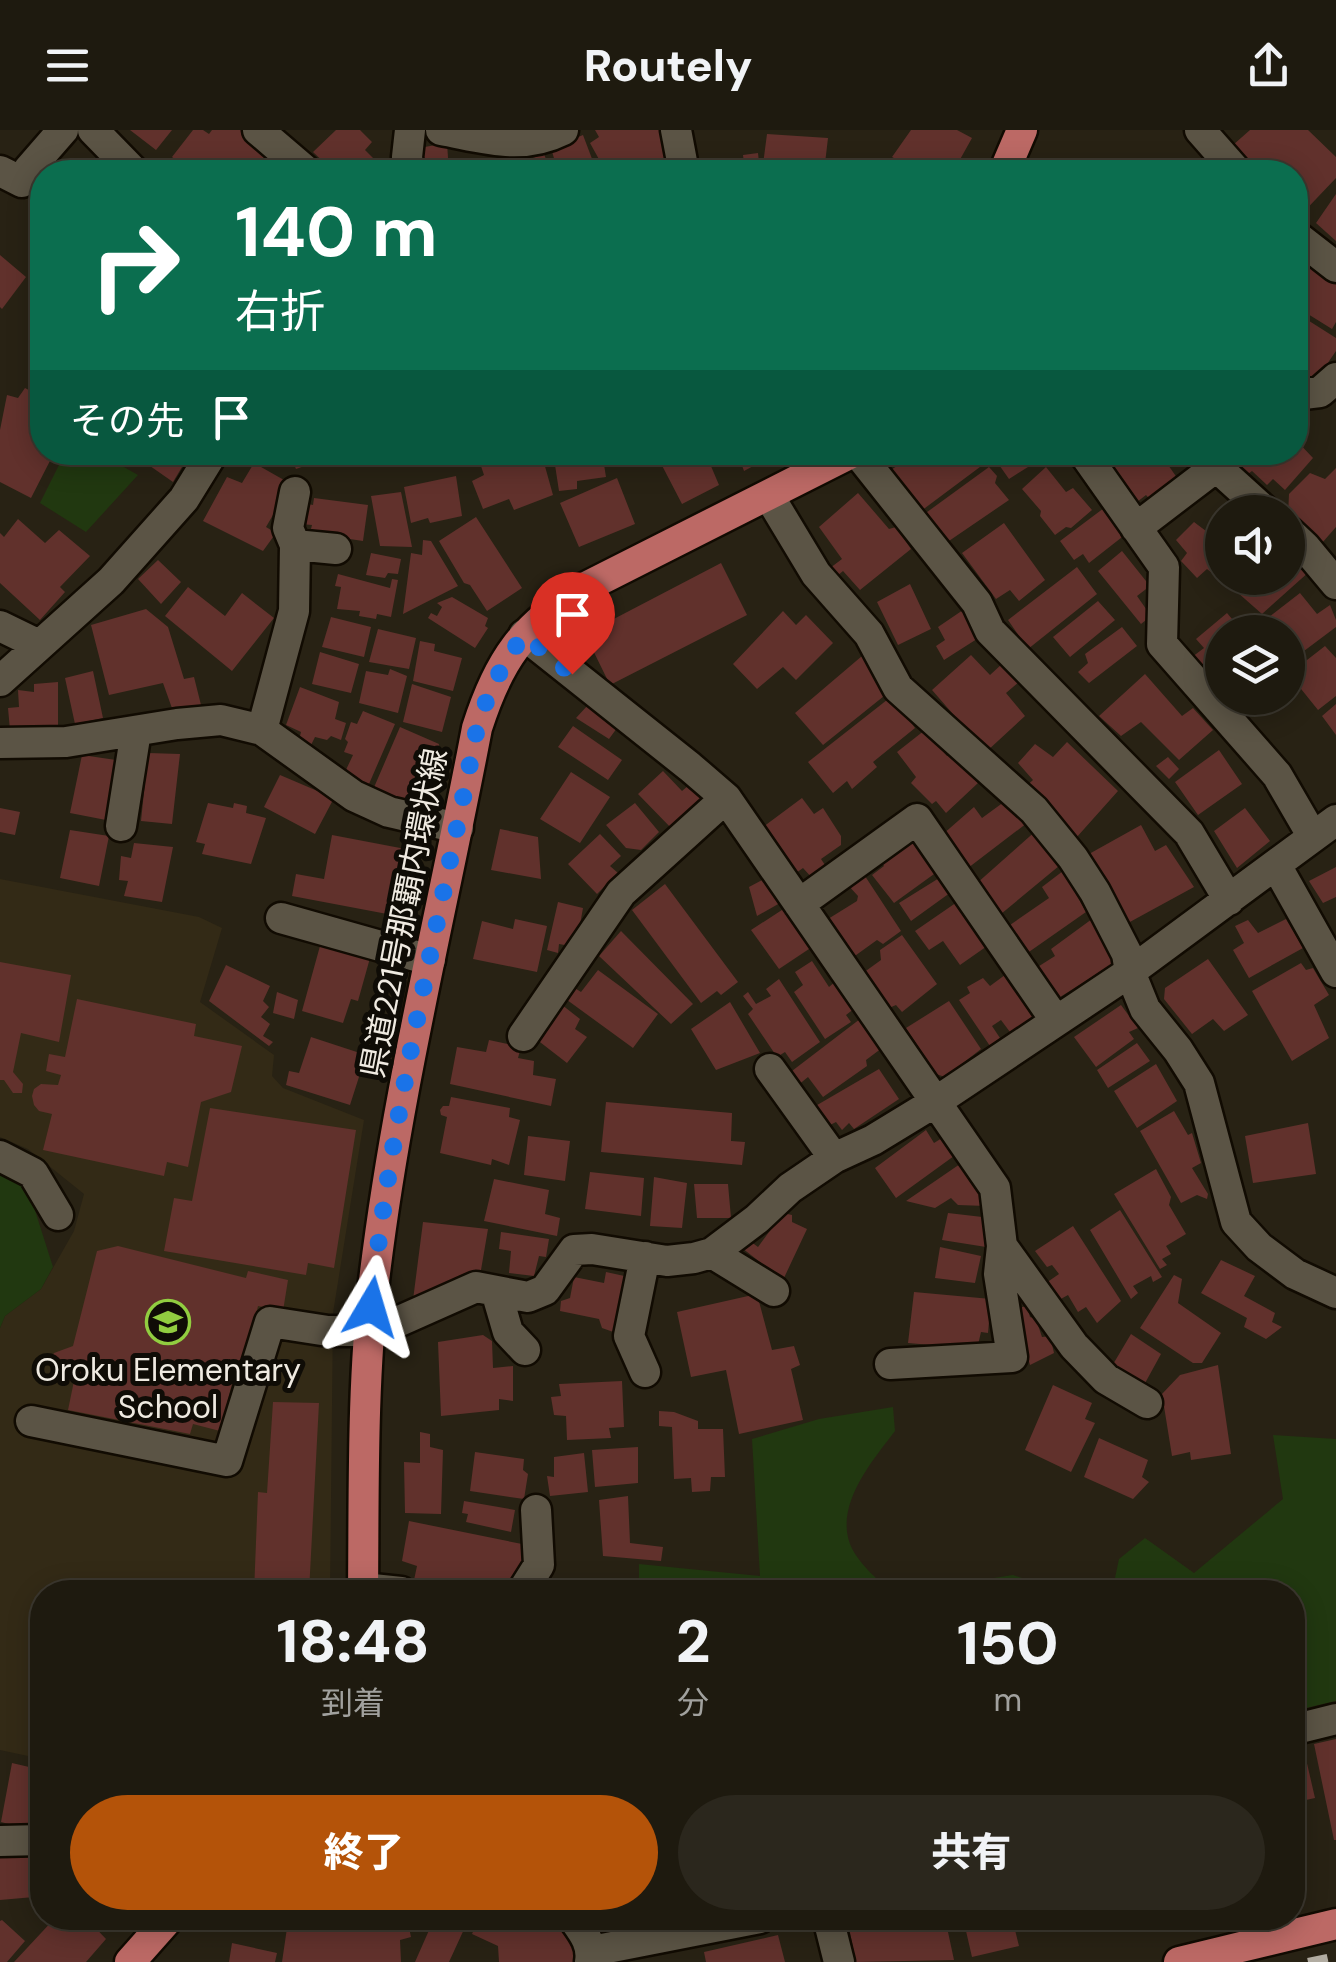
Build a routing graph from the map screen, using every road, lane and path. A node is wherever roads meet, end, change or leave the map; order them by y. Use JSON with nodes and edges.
{"nodes":[{"id":1,"x":63,"y":130,"type":"edge"},
{"id":2,"x":93,"y":130,"type":"edge"},
{"id":3,"x":258,"y":130,"type":"edge"},
{"id":4,"x":410,"y":130,"type":"edge"},
{"id":5,"x":442,"y":130,"type":"edge"},
{"id":6,"x":563,"y":130,"type":"edge"},
{"id":7,"x":676,"y":130,"type":"edge"},
{"id":8,"x":1022,"y":130,"type":"edge"},
{"id":9,"x":1200,"y":130,"type":"edge"},
{"id":10,"x":38,"y":160,"type":"edge"},
{"id":11,"x":122,"y":160,"type":"edge"},
{"id":12,"x":293,"y":160,"type":"edge"},
{"id":13,"x":407,"y":160,"type":"edge"},
{"id":14,"x":682,"y":160,"type":"edge"},
{"id":15,"x":1009,"y":160,"type":"edge"},
{"id":16,"x":1226,"y":160,"type":"edge"},
{"id":17,"x":30,"y":169,"type":"edge"},
{"id":18,"x":0,"y":171,"type":"edge"},
{"id":19,"x":1308,"y":245,"type":"edge"},
{"id":20,"x":1336,"y":267,"type":"edge"},
{"id":21,"x":1336,"y":378,"type":"edge"},
{"id":22,"x":1308,"y":393,"type":"edge"},
{"id":23,"x":208,"y":465,"type":"edge"},
{"id":24,"x":830,"y":465,"type":"edge"},
{"id":25,"x":866,"y":465,"type":"edge"},
{"id":26,"x":1092,"y":465,"type":"edge"},
{"id":27,"x":1208,"y":465,"type":"edge"},
{"id":28,"x":1221,"y":465,"type":"edge"},
{"id":29,"x":295,"y":492,"type":"dead end"},
{"id":30,"x":1250,"y":495,"type":"edge"},
{"id":31,"x":769,"y":496,"type":"junction"},
{"id":32,"x":1136,"y":528,"type":"junction"},
{"id":33,"x":295,"y":545,"type":"junction"},
{"id":34,"x":1305,"y":546,"type":"edge"},
{"id":35,"x":336,"y":549,"type":"dead end"},
{"id":36,"x":1336,"y":584,"type":"edge"},
{"id":37,"x":0,"y":626,"type":"edge"},
{"id":38,"x":524,"y":635,"type":"junction"},
{"id":39,"x":39,"y":645,"type":"junction"},
{"id":40,"x":0,"y":681,"type":"edge"},
{"id":41,"x":262,"y":730,"type":"junction"},
{"id":42,"x":136,"y":731,"type":"junction"},
{"id":43,"x":0,"y":743,"type":"edge"},
{"id":44,"x":726,"y":798,"type":"junction"},
{"id":45,"x":121,"y":826,"type":"dead end"},
{"id":46,"x":458,"y":828,"type":"junction"},
{"id":47,"x":1325,"y":828,"type":"edge"},
{"id":48,"x":1276,"y":865,"type":"junction"},
{"id":49,"x":1229,"y":900,"type":"junction"},
{"id":50,"x":799,"y":904,"type":"junction"},
{"id":51,"x":281,"y":918,"type":"dead end"},
{"id":52,"x":430,"y":960,"type":"junction"},
{"id":53,"x":1130,"y":972,"type":"junction"},
{"id":54,"x":1336,"y":972,"type":"edge"},
{"id":55,"x":1056,"y":1021,"type":"junction"},
{"id":56,"x":523,"y":1036,"type":"dead end"},
{"id":57,"x":770,"y":1070,"type":"dead end"},
{"id":58,"x":937,"y":1102,"type":"junction"},
{"id":59,"x":0,"y":1156,"type":"edge"},
{"id":60,"x":834,"y":1158,"type":"junction"},
{"id":61,"x":58,"y":1216,"type":"dead end"},
{"id":62,"x":1002,"y":1246,"type":"junction"},
{"id":63,"x":712,"y":1253,"type":"junction"},
{"id":64,"x":645,"y":1258,"type":"junction"},
{"id":65,"x":496,"y":1291,"type":"junction"},
{"id":66,"x":774,"y":1291,"type":"dead end"},
{"id":67,"x":1336,"y":1292,"type":"edge"},
{"id":68,"x":369,"y":1331,"type":"junction"},
{"id":69,"x":524,"y":1350,"type":"dead end"},
{"id":70,"x":890,"y":1364,"type":"dead end"},
{"id":71,"x":645,"y":1372,"type":"dead end"},
{"id":72,"x":1147,"y":1403,"type":"dead end"},
{"id":73,"x":30,"y":1421,"type":"dead end"},
{"id":74,"x":536,"y":1510,"type":"dead end"},
{"id":75,"x":363,"y":1580,"type":"edge"},
{"id":76,"x":530,"y":1580,"type":"edge"},
{"id":77,"x":1336,"y":1719,"type":"edge"},
{"id":78,"x":1305,"y":1727,"type":"edge"},
{"id":79,"x":30,"y":1840,"type":"edge"},
{"id":80,"x":0,"y":1841,"type":"edge"},
{"id":81,"x":1336,"y":1924,"type":"edge"},
{"id":82,"x":158,"y":1930,"type":"edge"},
{"id":83,"x":582,"y":1930,"type":"edge"},
{"id":84,"x":708,"y":1930,"type":"edge"},
{"id":85,"x":831,"y":1930,"type":"edge"},
{"id":86,"x":591,"y":1957,"type":"edge"},
{"id":87,"x":130,"y":1962,"type":"edge"},
{"id":88,"x":839,"y":1962,"type":"edge"},
{"id":89,"x":1179,"y":1962,"type":"edge"}],
"edges":[{"from":1,"to":10,"type":"street"},
{"from":2,"to":11,"type":"street"},
{"from":3,"to":12,"type":"street"},
{"from":4,"to":13,"type":"street"},
{"from":5,"to":6,"type":"street"},
{"from":7,"to":14,"type":"street"},
{"from":8,"to":15,"type":"main road"},
{"from":9,"to":16,"type":"street"},
{"from":17,"to":18,"type":"street"},
{"from":19,"to":20,"type":"street"},
{"from":21,"to":22,"type":"street"},
{"from":23,"to":39,"type":"street"},
{"from":24,"to":31,"type":"main road","name":"県道221号那覇内環状線"},
{"from":25,"to":49,"type":"street"},
{"from":26,"to":32,"type":"street"},
{"from":27,"to":32,"type":"street"},
{"from":28,"to":30,"type":"street"},
{"from":29,"to":33,"type":"street"},
{"from":31,"to":38,"type":"main road","name":"県道221号那覇内環状線"},
{"from":31,"to":53,"type":"street"},
{"from":32,"to":47,"type":"street"},
{"from":33,"to":35,"type":"street"},
{"from":33,"to":41,"type":"street"},
{"from":34,"to":36,"type":"street"},
{"from":37,"to":39,"type":"street"},
{"from":38,"to":44,"type":"street"},
{"from":38,"to":46,"type":"main road","name":"県道221号那覇内環状線"},
{"from":39,"to":40,"type":"street"},
{"from":41,"to":42,"type":"street"},
{"from":41,"to":46,"type":"street"},
{"from":42,"to":43,"type":"street"},
{"from":42,"to":45,"type":"street"},
{"from":44,"to":50,"type":"street"},
{"from":44,"to":56,"type":"street"},
{"from":46,"to":52,"type":"main road","name":"県道221号那覇内環状線"},
{"from":47,"to":48,"type":"street"},
{"from":48,"to":49,"type":"street"},
{"from":48,"to":54,"type":"street"},
{"from":49,"to":53,"type":"street"},
{"from":50,"to":55,"type":"street"},
{"from":50,"to":58,"type":"street"},
{"from":51,"to":52,"type":"street"},
{"from":52,"to":68,"type":"main road","name":"県道221号那覇内環状線"},
{"from":53,"to":55,"type":"street"},
{"from":53,"to":67,"type":"street"},
{"from":55,"to":58,"type":"street"},
{"from":57,"to":60,"type":"street"},
{"from":58,"to":60,"type":"street"},
{"from":58,"to":62,"type":"street"},
{"from":59,"to":61,"type":"street"},
{"from":60,"to":63,"type":"street"},
{"from":62,"to":70,"type":"street"},
{"from":62,"to":72,"type":"street"},
{"from":63,"to":64,"type":"street"},
{"from":63,"to":66,"type":"street"},
{"from":64,"to":65,"type":"street"},
{"from":64,"to":71,"type":"street"},
{"from":65,"to":68,"type":"street"},
{"from":65,"to":69,"type":"street"},
{"from":68,"to":73,"type":"street"},
{"from":68,"to":75,"type":"main road","name":"県道221号那覇内環状線"},
{"from":74,"to":76,"type":"street"},
{"from":77,"to":78,"type":"street"},
{"from":79,"to":80,"type":"street"},
{"from":81,"to":89,"type":"main road"},
{"from":82,"to":87,"type":"main road"},
{"from":83,"to":86,"type":"street"},
{"from":84,"to":86,"type":"street"},
{"from":85,"to":88,"type":"street"}]}
